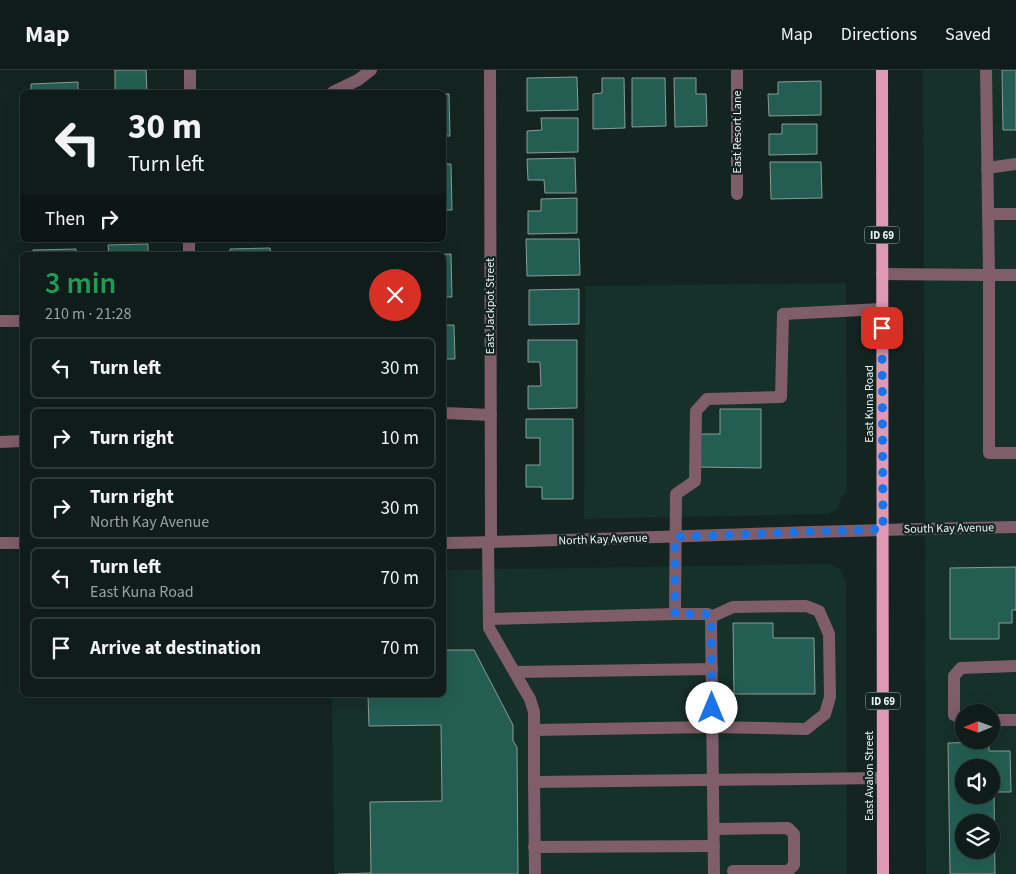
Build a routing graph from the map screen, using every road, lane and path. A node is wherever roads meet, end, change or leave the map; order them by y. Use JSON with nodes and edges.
{"nodes":[{"id":1,"x":190,"y":70,"type":"edge"},
{"id":2,"x":371,"y":70,"type":"edge"},
{"id":3,"x":490,"y":70,"type":"edge"},
{"id":4,"x":737,"y":70,"type":"edge"},
{"id":5,"x":882,"y":70,"type":"edge"},
{"id":6,"x":986,"y":70,"type":"edge"},
{"id":7,"x":190,"y":90,"type":"edge"},
{"id":8,"x":337,"y":90,"type":"edge"},
{"id":9,"x":1016,"y":164,"type":"edge"},
{"id":10,"x":987,"y":168,"type":"junction"},
{"id":11,"x":737,"y":194,"type":"dead end"},
{"id":12,"x":988,"y":214,"type":"junction"},
{"id":13,"x":1016,"y":214,"type":"edge"},
{"id":14,"x":882,"y":274,"type":"junction"},
{"id":15,"x":989,"y":275,"type":"junction"},
{"id":16,"x":1016,"y":275,"type":"edge"},
{"id":17,"x":882,"y":309,"type":"junction"},
{"id":18,"x":0,"y":321,"type":"edge"},
{"id":19,"x":20,"y":321,"type":"edge"},
{"id":20,"x":446,"y":413,"type":"edge"},
{"id":21,"x":490,"y":415,"type":"junction"},
{"id":22,"x":20,"y":441,"type":"edge"},
{"id":23,"x":0,"y":442,"type":"edge"},
{"id":24,"x":1016,"y":453,"type":"edge"},
{"id":25,"x":1016,"y":527,"type":"edge"},
{"id":26,"x":883,"y":529,"type":"junction"},
{"id":27,"x":675,"y":537,"type":"junction"},
{"id":28,"x":489,"y":542,"type":"junction"},
{"id":29,"x":0,"y":543,"type":"edge"},
{"id":30,"x":20,"y":543,"type":"edge"},
{"id":31,"x":446,"y":543,"type":"edge"},
{"id":32,"x":675,"y":614,"type":"junction"},
{"id":33,"x":711,"y":617,"type":"junction"},
{"id":34,"x":489,"y":619,"type":"junction"},
{"id":35,"x":1016,"y":666,"type":"edge"},
{"id":36,"x":712,"y":668,"type":"junction"},
{"id":37,"x":515,"y":672,"type":"junction"},
{"id":38,"x":955,"y":715,"type":"edge"},
{"id":39,"x":1000,"y":720,"type":"edge"},
{"id":40,"x":1016,"y":720,"type":"edge"},
{"id":41,"x":712,"y":727,"type":"junction"},
{"id":42,"x":534,"y":730,"type":"junction"},
{"id":43,"x":883,"y":778,"type":"junction"},
{"id":44,"x":713,"y":780,"type":"junction"},
{"id":45,"x":534,"y":782,"type":"junction"},
{"id":46,"x":714,"y":829,"type":"junction"},
{"id":47,"x":714,"y":846,"type":"junction"},
{"id":48,"x":534,"y":847,"type":"junction"},
{"id":49,"x":714,"y":873,"type":"edge"},
{"id":50,"x":733,"y":873,"type":"edge"},
{"id":51,"x":535,"y":874,"type":"edge"},
{"id":52,"x":883,"y":874,"type":"edge"}],
"edges":[{"from":1,"to":7,"type":"street"},
{"from":2,"to":8,"type":"street"},
{"from":3,"to":21,"type":"street","name":"East Jackpot Street"},
{"from":4,"to":11,"type":"street","name":"East Resort Lane"},
{"from":5,"to":14,"type":"main road","name":"East Kuna Road","number":"ID 69"},
{"from":6,"to":10,"type":"street"},
{"from":9,"to":10,"type":"street"},
{"from":10,"to":12,"type":"street"},
{"from":12,"to":13,"type":"street"},
{"from":12,"to":15,"type":"street"},
{"from":14,"to":15,"type":"street"},
{"from":14,"to":17,"type":"main road","name":"East Kuna Road","number":"ID 69"},
{"from":15,"to":16,"type":"street"},
{"from":15,"to":24,"type":"street"},
{"from":17,"to":26,"type":"main road","name":"East Kuna Road","number":"ID 69"},
{"from":17,"to":27,"type":"street"},
{"from":18,"to":19,"type":"street"},
{"from":20,"to":21,"type":"street"},
{"from":21,"to":28,"type":"street","name":"East Jackpot Street"},
{"from":22,"to":23,"type":"street"},
{"from":25,"to":26,"type":"street","name":"South Kay Avenue"},
{"from":26,"to":27,"type":"street","name":"North Kay Avenue"},
{"from":26,"to":43,"type":"main road","name":"East Avalon Street","number":"ID 69"},
{"from":27,"to":28,"type":"street","name":"North Kay Avenue"},
{"from":27,"to":32,"type":"street"},
{"from":28,"to":31,"type":"street","name":"North Kay Avenue"},
{"from":28,"to":34,"type":"street","name":"East Jackpot Street"},
{"from":29,"to":30,"type":"street"},
{"from":32,"to":33,"type":"street"},
{"from":32,"to":34,"type":"street"},
{"from":33,"to":36,"type":"street"},
{"from":33,"to":41,"type":"street"},
{"from":34,"to":37,"type":"street","name":"East Jackpot Street"},
{"from":35,"to":38,"type":"street"},
{"from":36,"to":37,"type":"street"},
{"from":36,"to":41,"type":"street"},
{"from":37,"to":42,"type":"street","name":"East Jackpot Street"},
{"from":39,"to":40,"type":"street"},
{"from":41,"to":42,"type":"street"},
{"from":41,"to":44,"type":"street"},
{"from":42,"to":45,"type":"street","name":"East Jackpot Street"},
{"from":43,"to":44,"type":"street"},
{"from":43,"to":52,"type":"main road","name":"East Avalon Street","number":"ID 69"},
{"from":44,"to":45,"type":"street"},
{"from":44,"to":46,"type":"street"},
{"from":45,"to":48,"type":"street","name":"East Jackpot Street"},
{"from":46,"to":47,"type":"street"},
{"from":46,"to":50,"type":"street"},
{"from":47,"to":48,"type":"street"},
{"from":47,"to":49,"type":"street"},
{"from":48,"to":51,"type":"street","name":"East Jackpot Street"},
{"from":49,"to":50,"type":"street"}]}
